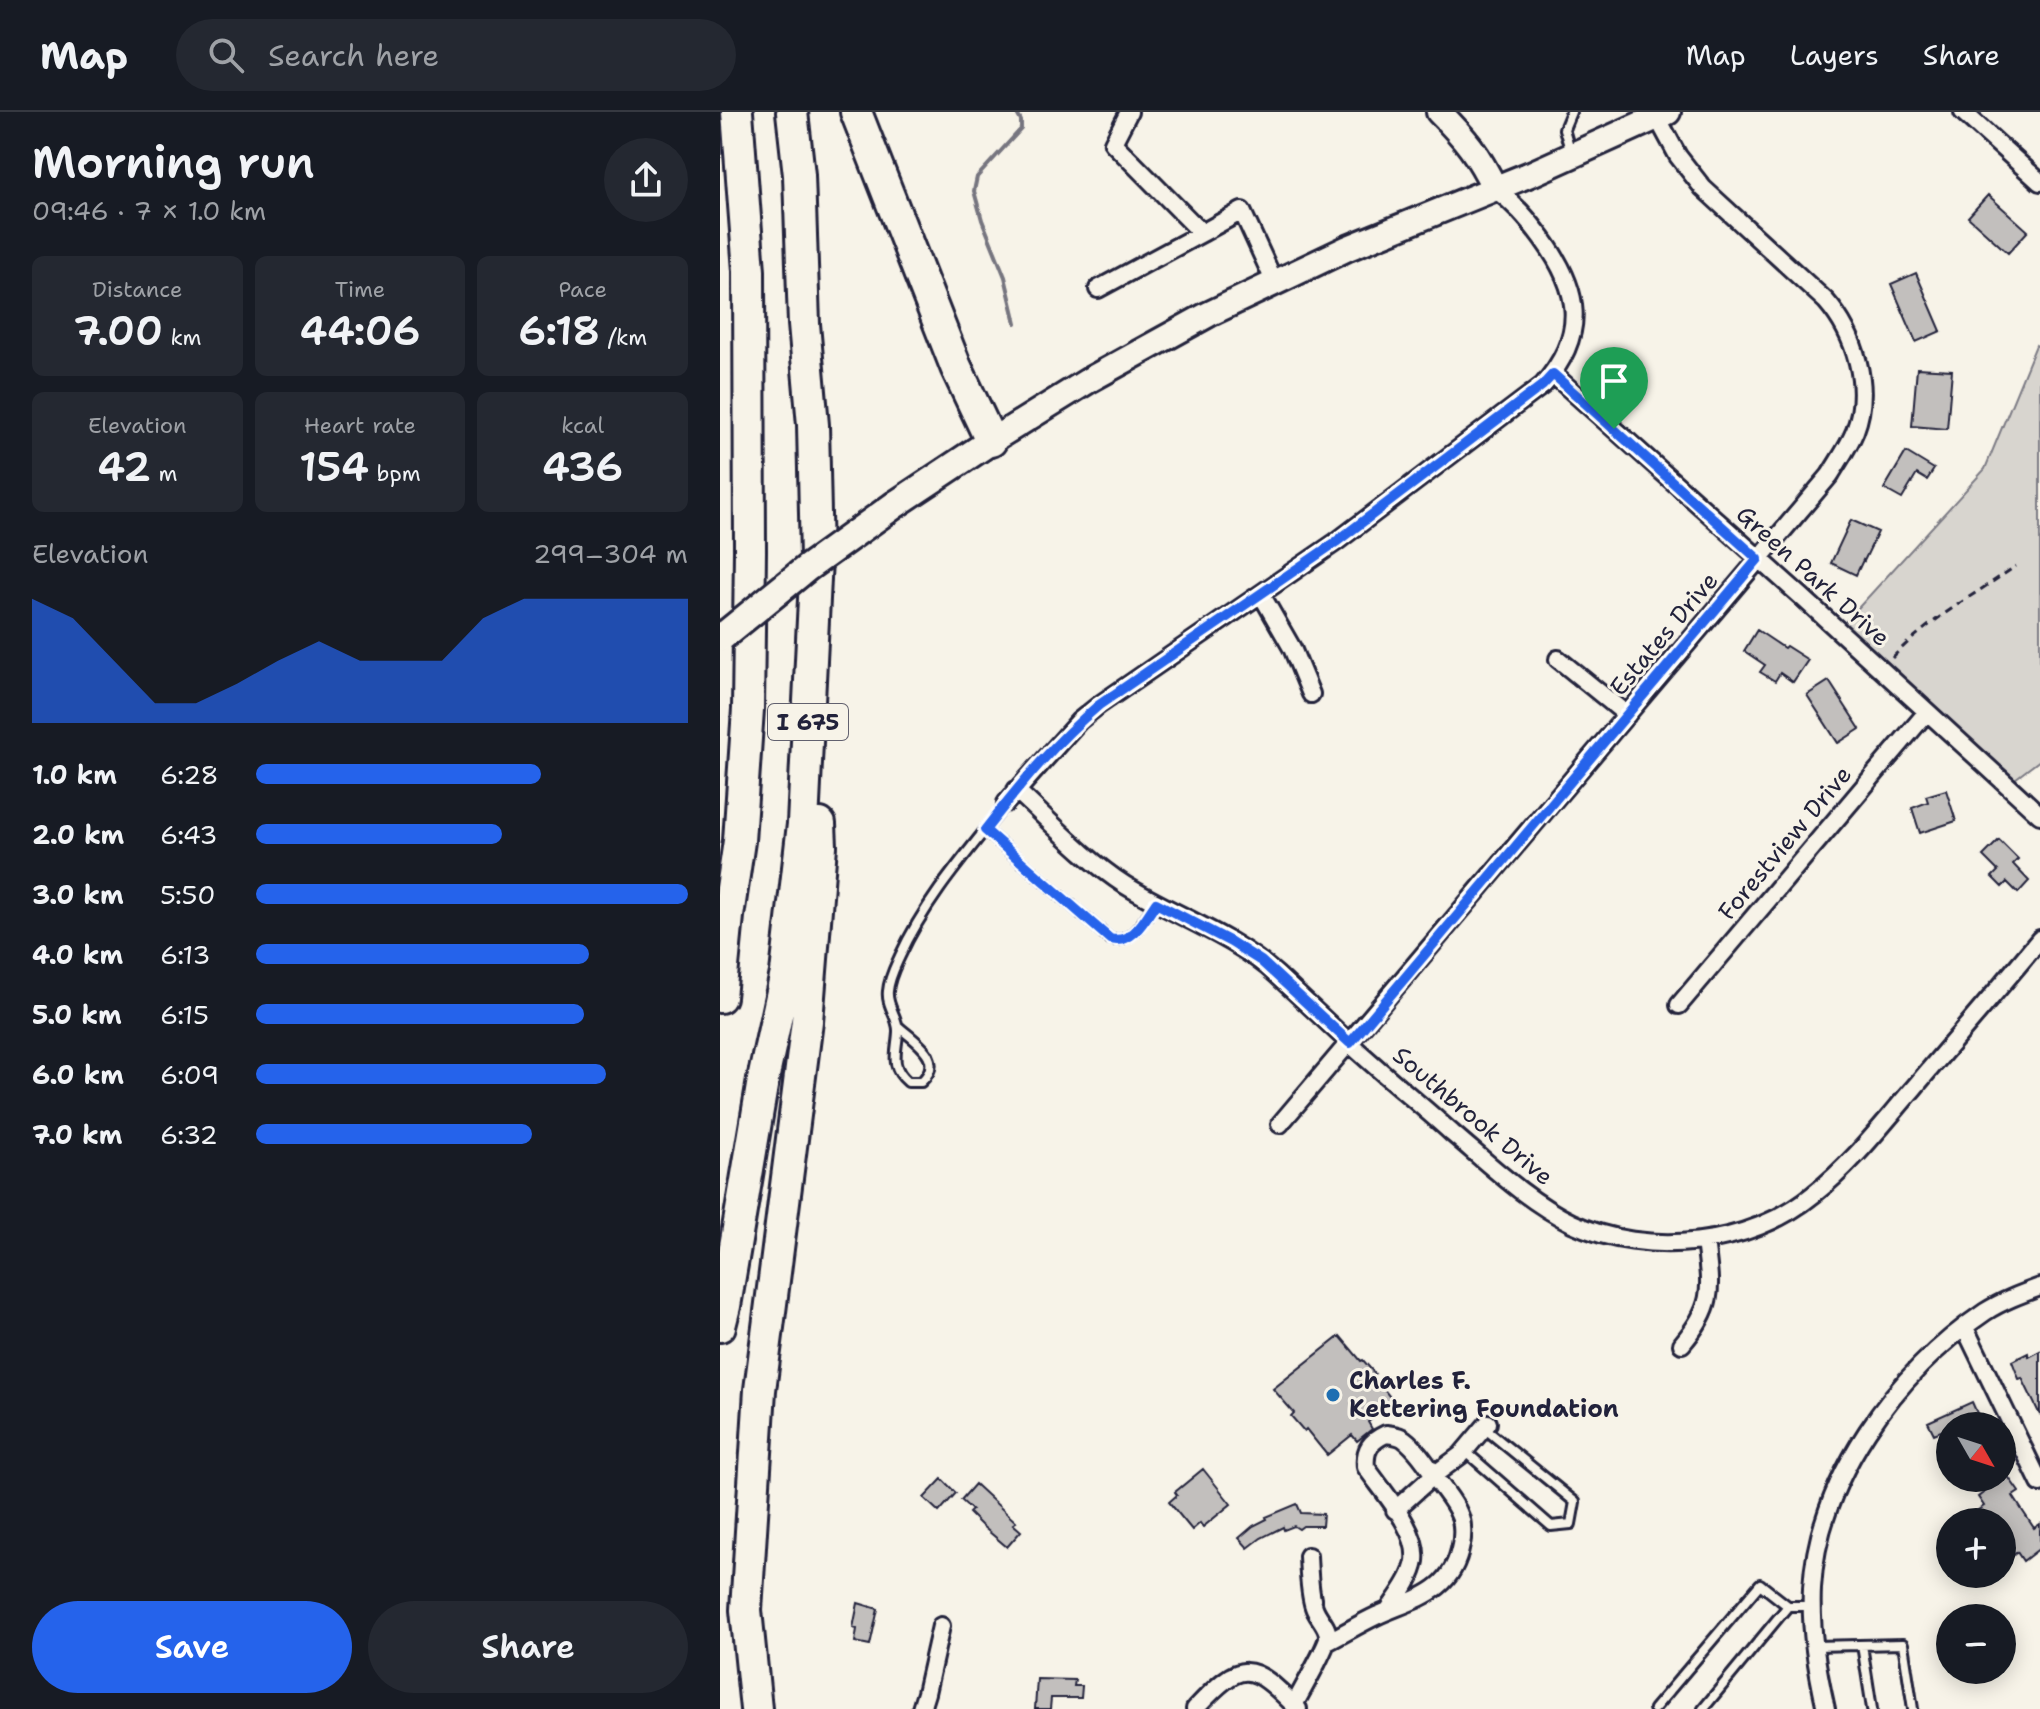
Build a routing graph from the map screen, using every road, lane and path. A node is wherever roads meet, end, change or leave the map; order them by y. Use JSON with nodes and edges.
{"nodes":[{"id":1,"x":737,"y":112,"type":"edge"},
{"id":2,"x":792,"y":112,"type":"edge"},
{"id":3,"x":856,"y":112,"type":"edge"},
{"id":4,"x":1129,"y":112,"type":"edge"},
{"id":5,"x":1439,"y":112,"type":"edge"},
{"id":6,"x":1571,"y":112,"type":"edge"},
{"id":7,"x":1963,"y":112,"type":"edge"},
{"id":8,"x":1662,"y":115,"type":"edge"},
{"id":9,"x":1572,"y":155,"type":"junction"},
{"id":10,"x":2040,"y":182,"type":"edge"},
{"id":11,"x":1495,"y":189,"type":"junction"},
{"id":12,"x":1202,"y":233,"type":"junction"},
{"id":13,"x":1275,"y":283,"type":"junction"},
{"id":14,"x":1098,"y":289,"type":"dead end"},
{"id":15,"x":1553,"y":374,"type":"junction"},
{"id":16,"x":991,"y":441,"type":"junction"},
{"id":17,"x":1758,"y":559,"type":"junction"},
{"id":18,"x":2016,"y":566,"type":"dead end"},
{"id":19,"x":1261,"y":594,"type":"junction"},
{"id":20,"x":721,"y":638,"type":"edge"},
{"id":21,"x":1558,"y":659,"type":"dead end"},
{"id":22,"x":811,"y":664,"type":"junction"},
{"id":23,"x":1881,"y":669,"type":"junction"},
{"id":24,"x":1311,"y":694,"type":"dead end"},
{"id":25,"x":1927,"y":712,"type":"junction"},
{"id":26,"x":1627,"y":715,"type":"junction"},
{"id":27,"x":1011,"y":797,"type":"junction"},
{"id":28,"x":2040,"y":815,"type":"edge"},
{"id":29,"x":985,"y":830,"type":"junction"},
{"id":30,"x":1156,"y":903,"type":"junction"},
{"id":31,"x":728,"y":916,"type":"junction"},
{"id":32,"x":2040,"y":939,"type":"edge"},
{"id":33,"x":720,"y":946,"type":"edge"},
{"id":34,"x":720,"y":997,"type":"edge"},
{"id":35,"x":1679,"y":1005,"type":"dead end"},
{"id":36,"x":899,"y":1027,"type":"junction"},
{"id":37,"x":1350,"y":1043,"type":"junction"},
{"id":38,"x":1280,"y":1124,"type":"dead end"},
{"id":39,"x":1705,"y":1241,"type":"junction"},
{"id":40,"x":2040,"y":1287,"type":"edge"},
{"id":41,"x":720,"y":1326,"type":"edge"},
{"id":42,"x":1965,"y":1328,"type":"junction"},
{"id":43,"x":1682,"y":1344,"type":"dead end"},
{"id":44,"x":1486,"y":1426,"type":"joint"},
{"id":45,"x":1465,"y":1451,"type":"junction"},
{"id":46,"x":1434,"y":1475,"type":"junction"},
{"id":47,"x":2040,"y":1483,"type":"edge"},
{"id":48,"x":1395,"y":1510,"type":"junction"},
{"id":49,"x":1308,"y":1556,"type":"dead end"},
{"id":50,"x":1788,"y":1606,"type":"junction"},
{"id":51,"x":1812,"y":1606,"type":"junction"},
{"id":52,"x":1388,"y":1611,"type":"junction"},
{"id":53,"x":941,"y":1626,"type":"dead end"},
{"id":54,"x":1327,"y":1642,"type":"junction"},
{"id":55,"x":1862,"y":1645,"type":"junction"},
{"id":56,"x":1814,"y":1646,"type":"junction"},
{"id":57,"x":1296,"y":1707,"type":"edge"},
{"id":58,"x":756,"y":1709,"type":"edge"},
{"id":59,"x":921,"y":1709,"type":"edge"},
{"id":60,"x":1195,"y":1709,"type":"edge"},
{"id":61,"x":1654,"y":1709,"type":"edge"},
{"id":62,"x":1703,"y":1709,"type":"edge"},
{"id":63,"x":1826,"y":1709,"type":"edge"},
{"id":64,"x":1872,"y":1709,"type":"edge"},
{"id":65,"x":1913,"y":1709,"type":"edge"}],
"edges":[{"from":1,"to":31,"type":"highway","number":"I 675"},
{"from":2,"to":22,"type":"highway","number":"I 675"},
{"from":3,"to":16,"type":"highway"},
{"from":4,"to":12,"type":"street"},
{"from":5,"to":11,"type":"main road"},
{"from":6,"to":9,"type":"lane"},
{"from":7,"to":10,"type":"street"},
{"from":8,"to":9,"type":"main road"},
{"from":8,"to":17,"type":"street","name":"Estates Drive"},
{"from":9,"to":11,"type":"main road"},
{"from":11,"to":13,"type":"main road"},
{"from":11,"to":15,"type":"street"},
{"from":12,"to":13,"type":"street"},
{"from":12,"to":14,"type":"street"},
{"from":13,"to":16,"type":"main road"},
{"from":15,"to":17,"type":"street","name":"Green Park Drive"},
{"from":15,"to":19,"type":"street"},
{"from":16,"to":20,"type":"main road","bridge":true},
{"from":17,"to":23,"type":"street","name":"Green Park Drive"},
{"from":17,"to":26,"type":"street","name":"Estates Drive"},
{"from":18,"to":23,"type":"path"},
{"from":19,"to":24,"type":"street"},
{"from":19,"to":27,"type":"street"},
{"from":21,"to":26,"type":"street"},
{"from":22,"to":41,"type":"highway","number":"I 675"},
{"from":22,"to":58,"type":"highway"},
{"from":23,"to":25,"type":"street","name":"Green Park Drive"},
{"from":25,"to":28,"type":"street","name":"Green Park Drive"},
{"from":25,"to":35,"type":"street","name":"Forestview Drive"},
{"from":26,"to":37,"type":"street","name":"Estates Drive"},
{"from":27,"to":29,"type":"lane"},
{"from":27,"to":30,"type":"street","name":"Southbrook Drive"},
{"from":29,"to":30,"type":"lane"},
{"from":29,"to":36,"type":"lane"},
{"from":30,"to":37,"type":"street","name":"Southbrook Drive"},
{"from":31,"to":33,"type":"highway"},
{"from":31,"to":34,"type":"highway","number":"I 675"},
{"from":32,"to":39,"type":"street","name":"Southbrook Drive"},
{"from":36,"to":36,"type":"lane"},
{"from":37,"to":38,"type":"street","name":"Estates Drive"},
{"from":37,"to":39,"type":"street","name":"Southbrook Drive"},
{"from":39,"to":43,"type":"street"},
{"from":40,"to":42,"type":"street"},
{"from":42,"to":47,"type":"street"},
{"from":42,"to":51,"type":"street"},
{"from":44,"to":45,"type":"street"},
{"from":44,"to":45,"type":"lane"},
{"from":45,"to":46,"type":"street"},
{"from":46,"to":48,"type":"street"},
{"from":46,"to":48,"type":"street"},
{"from":46,"to":52,"type":"street"},
{"from":48,"to":52,"type":"street"},
{"from":49,"to":54,"type":"street"},
{"from":50,"to":51,"type":"lane"},
{"from":50,"to":61,"type":"lane"},
{"from":50,"to":62,"type":"lane"},
{"from":51,"to":56,"type":"street"},
{"from":52,"to":54,"type":"street"},
{"from":53,"to":59,"type":"street"},
{"from":54,"to":57,"type":"street"},
{"from":55,"to":56,"type":"lane"},
{"from":55,"to":64,"type":"lane"},
{"from":55,"to":65,"type":"lane"},
{"from":56,"to":63,"type":"street"},
{"from":57,"to":60,"type":"street"}]}
